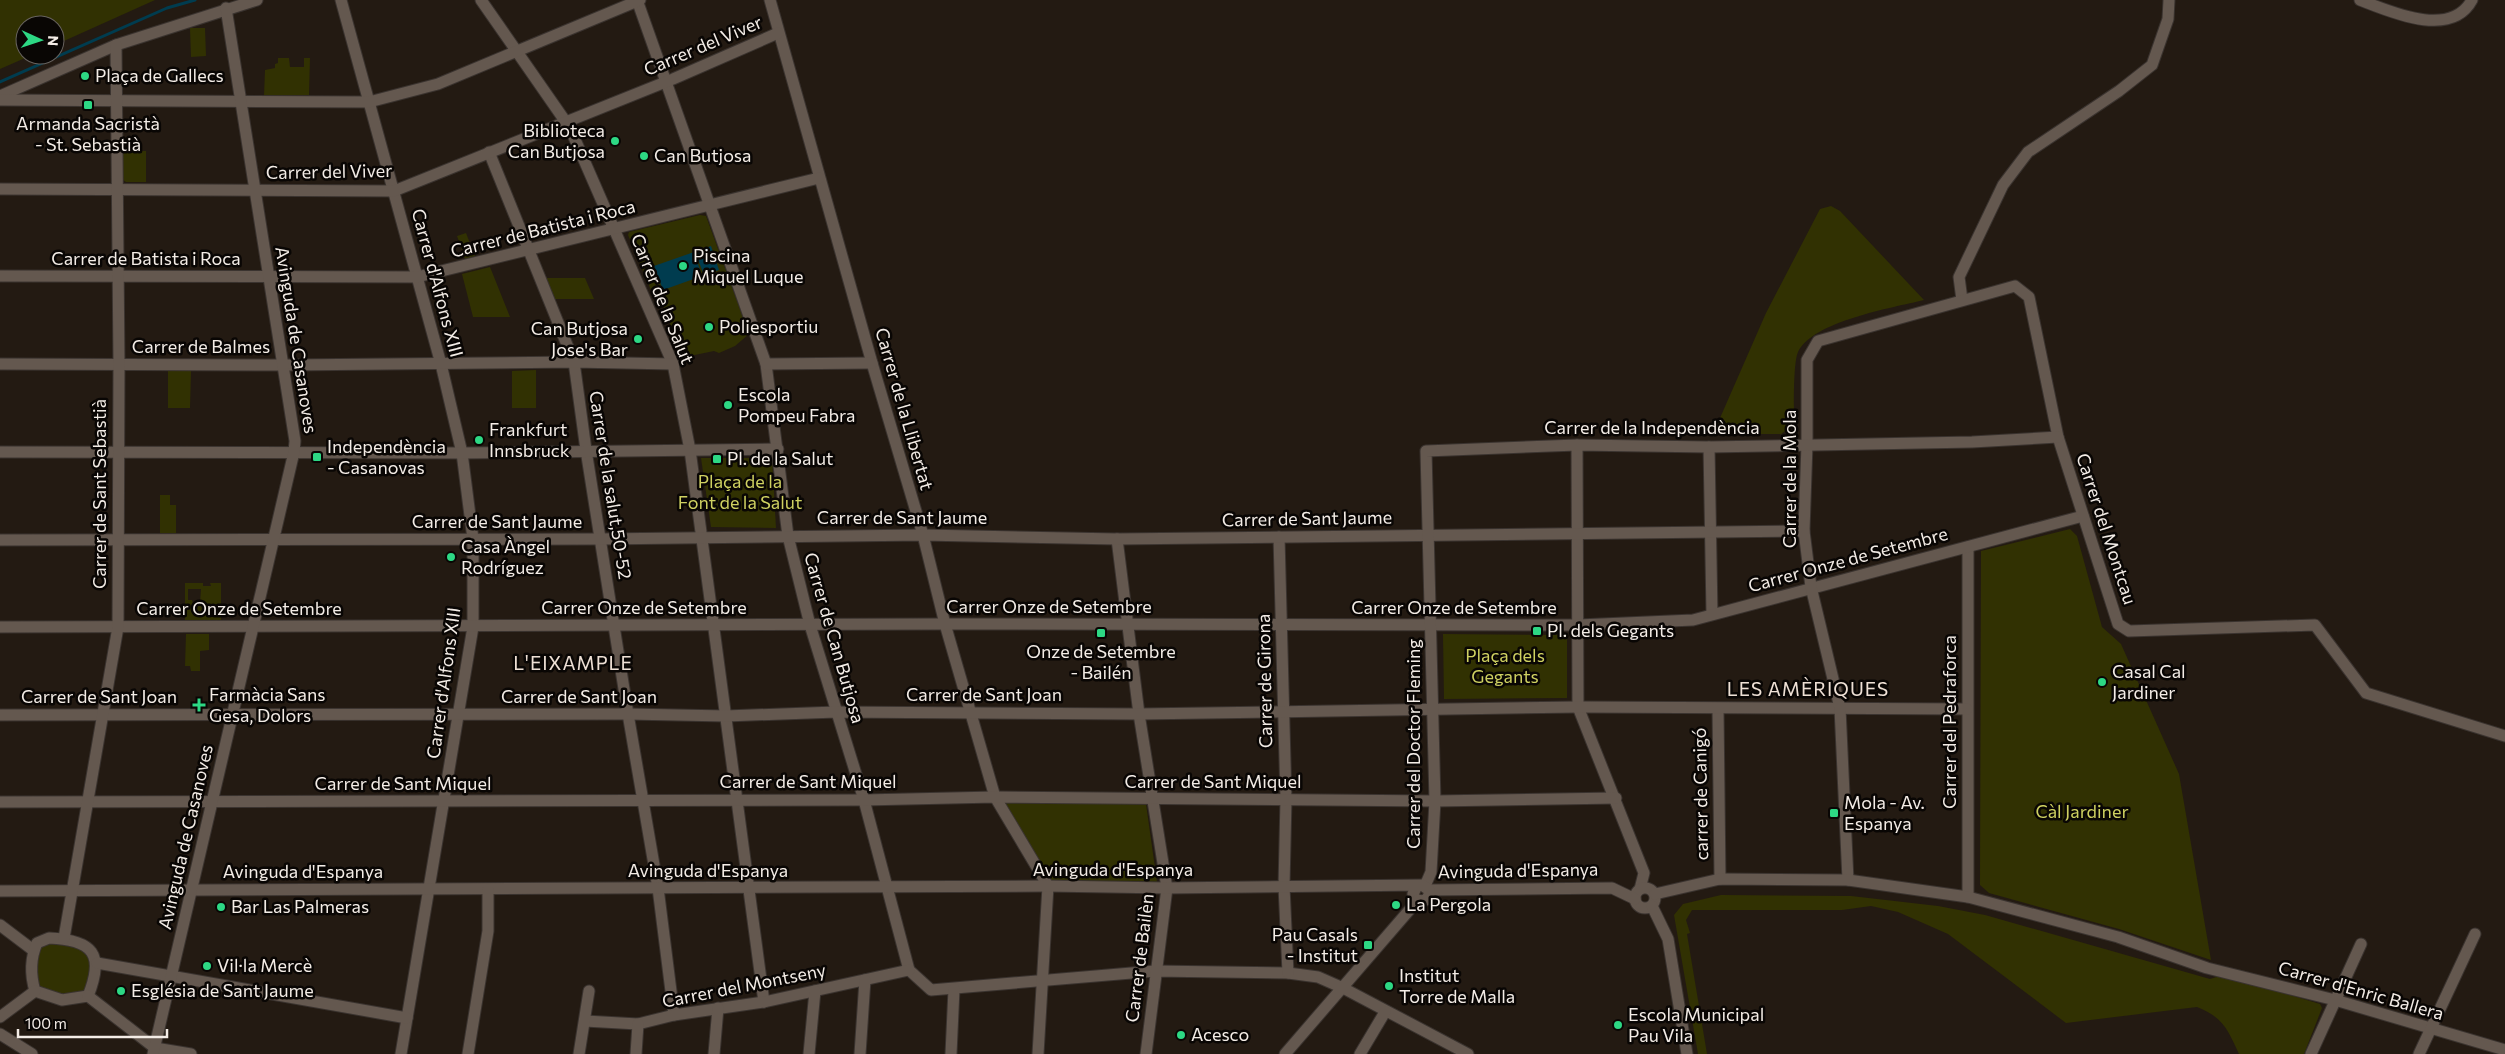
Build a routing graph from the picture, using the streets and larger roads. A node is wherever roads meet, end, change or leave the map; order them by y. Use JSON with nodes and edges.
{"nodes":[{"id":1,"x":257,"y":0,"type":"edge"},
{"id":2,"x":341,"y":0,"type":"edge"},
{"id":3,"x":481,"y":0,"type":"edge"},
{"id":4,"x":638,"y":0,"type":"edge"},
{"id":5,"x":770,"y":0,"type":"edge"},
{"id":6,"x":2169,"y":0,"type":"edge"},
{"id":7,"x":2360,"y":0,"type":"edge"},
{"id":8,"x":2472,"y":0,"type":"edge"},
{"id":9,"x":226,"y":8,"type":"junction"},
{"id":10,"x":778,"y":33,"type":"junction"},
{"id":11,"x":116,"y":44,"type":"junction"},
{"id":12,"x":516,"y":51,"type":"junction"},
{"id":13,"x":667,"y":81,"type":"junction"},
{"id":14,"x":16,"y":95,"type":"junction"},
{"id":15,"x":0,"y":96,"type":"edge"},
{"id":16,"x":0,"y":100,"type":"edge"},
{"id":17,"x":117,"y":101,"type":"junction"},
{"id":18,"x":241,"y":102,"type":"junction"},
{"id":19,"x":369,"y":102,"type":"junction"},
{"id":20,"x":566,"y":122,"type":"junction"},
{"id":21,"x":489,"y":152,"type":"junction"},
{"id":22,"x":819,"y":178,"type":"junction"},
{"id":23,"x":0,"y":189,"type":"edge"},
{"id":24,"x":117,"y":189,"type":"junction"},
{"id":25,"x":254,"y":191,"type":"junction"},
{"id":26,"x":394,"y":191,"type":"junction"},
{"id":27,"x":710,"y":205,"type":"junction"},
{"id":28,"x":614,"y":230,"type":"junction"},
{"id":29,"x":529,"y":250,"type":"junction"},
{"id":30,"x":0,"y":276,"type":"edge"},
{"id":31,"x":118,"y":276,"type":"junction"},
{"id":32,"x":269,"y":277,"type":"junction"},
{"id":33,"x":417,"y":277,"type":"junction"},
{"id":34,"x":2015,"y":286,"type":"joint"},
{"id":35,"x":1962,"y":300,"type":"junction"},
{"id":36,"x":574,"y":362,"type":"junction"},
{"id":37,"x":872,"y":363,"type":"junction"},
{"id":38,"x":0,"y":364,"type":"edge"},
{"id":39,"x":119,"y":364,"type":"junction"},
{"id":40,"x":283,"y":364,"type":"junction"},
{"id":41,"x":441,"y":364,"type":"junction"},
{"id":42,"x":673,"y":364,"type":"junction"},
{"id":43,"x":766,"y":364,"type":"junction"},
{"id":44,"x":2058,"y":437,"type":"junction"},
{"id":45,"x":1807,"y":444,"type":"junction"},
{"id":46,"x":1577,"y":445,"type":"junction"},
{"id":47,"x":1709,"y":447,"type":"junction"},
{"id":48,"x":778,"y":449,"type":"junction"},
{"id":49,"x":586,"y":450,"type":"junction"},
{"id":50,"x":690,"y":450,"type":"junction"},
{"id":51,"x":1426,"y":451,"type":"joint"},
{"id":52,"x":0,"y":452,"type":"edge"},
{"id":53,"x":294,"y":452,"type":"junction"},
{"id":54,"x":119,"y":453,"type":"junction"},
{"id":55,"x":462,"y":453,"type":"junction"},
{"id":56,"x":2083,"y":516,"type":"junction"},
{"id":57,"x":1711,"y":531,"type":"junction"},
{"id":58,"x":1804,"y":531,"type":"junction"},
{"id":59,"x":1429,"y":534,"type":"junction"},
{"id":60,"x":1578,"y":534,"type":"junction"},
{"id":61,"x":923,"y":535,"type":"junction"},
{"id":62,"x":701,"y":536,"type":"junction"},
{"id":63,"x":788,"y":536,"type":"junction"},
{"id":64,"x":1279,"y":537,"type":"junction"},
{"id":65,"x":118,"y":539,"type":"junction"},
{"id":66,"x":601,"y":539,"type":"junction"},
{"id":67,"x":1117,"y":539,"type":"junction"},
{"id":68,"x":0,"y":540,"type":"edge"},
{"id":69,"x":274,"y":540,"type":"junction"},
{"id":70,"x":473,"y":540,"type":"junction"},
{"id":71,"x":1968,"y":547,"type":"junction"},
{"id":72,"x":1810,"y":587,"type":"junction"},
{"id":73,"x":1712,"y":614,"type":"junction"},
{"id":74,"x":945,"y":624,"type":"junction"},
{"id":75,"x":614,"y":625,"type":"junction"},
{"id":76,"x":712,"y":625,"type":"junction"},
{"id":77,"x":810,"y":625,"type":"junction"},
{"id":78,"x":1128,"y":625,"type":"junction"},
{"id":79,"x":1282,"y":625,"type":"junction"},
{"id":80,"x":1430,"y":625,"type":"junction"},
{"id":81,"x":1579,"y":625,"type":"junction"},
{"id":82,"x":253,"y":626,"type":"junction"},
{"id":83,"x":0,"y":627,"type":"edge"},
{"id":84,"x":118,"y":627,"type":"junction"},
{"id":85,"x":474,"y":627,"type":"junction"},
{"id":86,"x":1578,"y":707,"type":"junction"},
{"id":87,"x":1432,"y":708,"type":"junction"},
{"id":88,"x":1840,"y":708,"type":"junction"},
{"id":89,"x":1718,"y":709,"type":"junction"},
{"id":90,"x":1967,"y":709,"type":"junction"},
{"id":91,"x":1283,"y":710,"type":"junction"},
{"id":92,"x":836,"y":712,"type":"junction"},
{"id":93,"x":970,"y":713,"type":"junction"},
{"id":94,"x":102,"y":714,"type":"junction"},
{"id":95,"x":232,"y":714,"type":"junction"},
{"id":96,"x":628,"y":714,"type":"junction"},
{"id":97,"x":1140,"y":714,"type":"junction"},
{"id":98,"x":0,"y":715,"type":"edge"},
{"id":99,"x":457,"y":715,"type":"junction"},
{"id":100,"x":726,"y":716,"type":"junction"},
{"id":101,"x":2505,"y":736,"type":"edge"},
{"id":102,"x":994,"y":797,"type":"junction"},
{"id":103,"x":1616,"y":798,"type":"junction"},
{"id":104,"x":644,"y":799,"type":"junction"},
{"id":105,"x":1286,"y":799,"type":"junction"},
{"id":106,"x":738,"y":800,"type":"junction"},
{"id":107,"x":864,"y":800,"type":"junction"},
{"id":108,"x":1154,"y":800,"type":"junction"},
{"id":109,"x":1434,"y":801,"type":"junction"},
{"id":110,"x":0,"y":802,"type":"edge"},
{"id":111,"x":212,"y":802,"type":"junction"},
{"id":112,"x":443,"y":802,"type":"junction"},
{"id":113,"x":87,"y":803,"type":"junction"},
{"id":114,"x":1720,"y":879,"type":"junction"},
{"id":115,"x":1848,"y":880,"type":"junction"},
{"id":116,"x":1048,"y":886,"type":"junction"},
{"id":117,"x":1284,"y":886,"type":"junction"},
{"id":118,"x":1423,"y":887,"type":"junction"},
{"id":119,"x":658,"y":888,"type":"junction"},
{"id":120,"x":748,"y":888,"type":"junction"},
{"id":121,"x":889,"y":888,"type":"junction"},
{"id":122,"x":1168,"y":888,"type":"junction"},
{"id":123,"x":72,"y":890,"type":"junction"},
{"id":124,"x":192,"y":890,"type":"junction"},
{"id":125,"x":429,"y":890,"type":"junction"},
{"id":126,"x":488,"y":890,"type":"junction"},
{"id":127,"x":0,"y":891,"type":"edge"},
{"id":128,"x":1638,"y":894,"type":"junction"},
{"id":129,"x":1655,"y":894,"type":"junction"},
{"id":130,"x":1968,"y":897,"type":"junction"},
{"id":131,"x":1652,"y":906,"type":"junction"},
{"id":132,"x":0,"y":925,"type":"edge"},
{"id":133,"x":2475,"y":934,"type":"dead end"},
{"id":134,"x":64,"y":938,"type":"junction"},
{"id":135,"x":2361,"y":944,"type":"dead end"},
{"id":136,"x":34,"y":950,"type":"junction"},
{"id":137,"x":97,"y":963,"type":"junction"},
{"id":138,"x":909,"y":970,"type":"junction"},
{"id":139,"x":1155,"y":972,"type":"junction"},
{"id":140,"x":1288,"y":973,"type":"junction"},
{"id":141,"x":171,"y":977,"type":"junction"},
{"id":142,"x":865,"y":980,"type":"junction"},
{"id":143,"x":1040,"y":982,"type":"junction"},
{"id":144,"x":1342,"y":988,"type":"junction"},
{"id":145,"x":954,"y":989,"type":"junction"},
{"id":146,"x":35,"y":991,"type":"junction"},
{"id":147,"x":589,"y":991,"type":"dead end"},
{"id":148,"x":815,"y":991,"type":"junction"},
{"id":149,"x":88,"y":996,"type":"junction"},
{"id":150,"x":2335,"y":1000,"type":"junction"},
{"id":151,"x":764,"y":1002,"type":"junction"},
{"id":152,"x":718,"y":1008,"type":"junction"},
{"id":153,"x":1385,"y":1012,"type":"junction"},
{"id":154,"x":674,"y":1016,"type":"junction"},
{"id":155,"x":0,"y":1017,"type":"edge"},
{"id":156,"x":407,"y":1018,"type":"junction"},
{"id":157,"x":585,"y":1022,"type":"junction"},
{"id":158,"x":638,"y":1024,"type":"junction"},
{"id":159,"x":2431,"y":1029,"type":"junction"},
{"id":160,"x":0,"y":1034,"type":"edge"},
{"id":161,"x":2505,"y":1050,"type":"edge"},
{"id":162,"x":154,"y":1051,"type":"edge"},
{"id":163,"x":32,"y":1054,"type":"edge"},
{"id":164,"x":191,"y":1054,"type":"edge"},
{"id":165,"x":401,"y":1054,"type":"edge"},
{"id":166,"x":468,"y":1054,"type":"edge"},
{"id":167,"x":579,"y":1054,"type":"edge"},
{"id":168,"x":636,"y":1054,"type":"edge"},
{"id":169,"x":714,"y":1054,"type":"edge"},
{"id":170,"x":810,"y":1054,"type":"edge"},
{"id":171,"x":860,"y":1054,"type":"edge"},
{"id":172,"x":951,"y":1054,"type":"edge"},
{"id":173,"x":1038,"y":1054,"type":"edge"},
{"id":174,"x":1146,"y":1054,"type":"edge"},
{"id":175,"x":1285,"y":1054,"type":"edge"},
{"id":176,"x":1360,"y":1054,"type":"edge"},
{"id":177,"x":1467,"y":1054,"type":"edge"},
{"id":178,"x":1688,"y":1054,"type":"edge"},
{"id":179,"x":2311,"y":1054,"type":"edge"},
{"id":180,"x":2420,"y":1054,"type":"edge"}],
"edges":[{"from":1,"to":9,"type":"street"},
{"from":2,"to":19,"type":"street","name":"Carrer d'Alfons XIII"},
{"from":3,"to":12,"type":"street","name":"Carrer de la Salut"},
{"from":4,"to":12,"type":"street"},
{"from":4,"to":13,"type":"street","name":"Carrer de Can Butjosa"},
{"from":5,"to":10,"type":"street","name":"Carrer de la Llibertat"},
{"from":6,"to":35,"type":"street"},
{"from":7,"to":8,"type":"street"},
{"from":9,"to":11,"type":"street"},
{"from":9,"to":18,"type":"street","name":"Avinguda de Casanoves"},
{"from":10,"to":13,"type":"street","name":"Carrer del Viver"},
{"from":10,"to":22,"type":"street","name":"Carrer de la Llibertat"},
{"from":11,"to":14,"type":"street"},
{"from":11,"to":17,"type":"street","name":"Carrer de Sant Sebastià"},
{"from":12,"to":19,"type":"street"},
{"from":12,"to":20,"type":"street","name":"Carrer de la Salut"},
{"from":13,"to":20,"type":"street","name":"Carrer del Viver"},
{"from":13,"to":27,"type":"street","name":"Carrer de Can Butjosa"},
{"from":14,"to":15,"type":"street"},
{"from":14,"to":16,"type":"street"},
{"from":14,"to":17,"type":"street"},
{"from":17,"to":18,"type":"street"},
{"from":17,"to":24,"type":"street","name":"Carrer de Sant Sebastià"},
{"from":18,"to":19,"type":"street"},
{"from":18,"to":25,"type":"street","name":"Avinguda de Casanoves"},
{"from":19,"to":26,"type":"street","name":"Carrer d'Alfons XIII"},
{"from":20,"to":21,"type":"street","name":"Carrer del Viver"},
{"from":20,"to":28,"type":"street","name":"Carrer de la Salut"},
{"from":21,"to":26,"type":"street","name":"Carrer del Viver"},
{"from":21,"to":29,"type":"street","name":"Carrer de la salut,50-52"},
{"from":22,"to":27,"type":"street","name":"Carrer de Batista i Roca"},
{"from":22,"to":37,"type":"street","name":"Carrer de la Llibertat"},
{"from":23,"to":24,"type":"street","name":"Carrer del Viver"},
{"from":24,"to":25,"type":"street","name":"Carrer del Viver"},
{"from":24,"to":31,"type":"street","name":"Carrer de Sant Sebastià"},
{"from":25,"to":26,"type":"street","name":"Carrer del Viver"},
{"from":25,"to":32,"type":"street","name":"Avinguda de Casanoves"},
{"from":26,"to":33,"type":"street","name":"Carrer d'Alfons XIII"},
{"from":27,"to":28,"type":"street","name":"Carrer de Batista i Roca"},
{"from":27,"to":43,"type":"street","name":"Carrer de Can Butjosa"},
{"from":28,"to":29,"type":"street","name":"Carrer de Batista i Roca"},
{"from":28,"to":42,"type":"street","name":"Carrer de la Salut"},
{"from":29,"to":33,"type":"street","name":"Carrer de Batista i Roca"},
{"from":29,"to":36,"type":"street","name":"Carrer de la salut,50-52"},
{"from":30,"to":31,"type":"street","name":"Carrer de Batista i Roca"},
{"from":31,"to":32,"type":"street","name":"Carrer de Batista i Roca"},
{"from":31,"to":39,"type":"street","name":"Carrer de Sant Sebastià"},
{"from":32,"to":33,"type":"street","name":"Carrer de Batista i Roca"},
{"from":32,"to":40,"type":"street","name":"Avinguda de Casanoves"},
{"from":33,"to":41,"type":"street","name":"Carrer d'Alfons XIII"},
{"from":34,"to":35,"type":"street","name":"Carrer de la Mola"},
{"from":34,"to":44,"type":"street","name":"Carrer del Montcau"},
{"from":35,"to":45,"type":"street","name":"Carrer de la Mola"},
{"from":36,"to":41,"type":"street","name":"Carrer de Balmes"},
{"from":36,"to":42,"type":"street","name":"Carrer de Balmes"},
{"from":36,"to":49,"type":"street","name":"Carrer de la salut,50-52"},
{"from":37,"to":43,"type":"street"},
{"from":37,"to":61,"type":"street","name":"Carrer de la Llibertat"},
{"from":38,"to":39,"type":"street","name":"Carrer de Balmes"},
{"from":39,"to":40,"type":"street","name":"Carrer de Balmes"},
{"from":39,"to":54,"type":"street","name":"Carrer de Sant Sebastià"},
{"from":40,"to":41,"type":"street","name":"Carrer de Balmes"},
{"from":40,"to":53,"type":"street","name":"Avinguda de Casanoves"},
{"from":41,"to":55,"type":"street","name":"Carrer d'Alfons XIII"},
{"from":42,"to":50,"type":"street","name":"Carrer de la Salut"},
{"from":43,"to":48,"type":"street","name":"Carrer de Can Butjosa"},
{"from":44,"to":45,"type":"street","name":"Carrer de la Independència"},
{"from":44,"to":56,"type":"street","name":"Carrer del Montcau"},
{"from":45,"to":47,"type":"street","name":"Carrer de la Independència"},
{"from":45,"to":58,"type":"street","name":"Carrer de la Mola"},
{"from":46,"to":47,"type":"street","name":"Carrer de la Independència"},
{"from":46,"to":51,"type":"street","name":"Carrer de la Independència"},
{"from":46,"to":60,"type":"street"},
{"from":47,"to":57,"type":"street"},
{"from":48,"to":50,"type":"street"},
{"from":48,"to":63,"type":"street","name":"Carrer de Can Butjosa"},
{"from":49,"to":50,"type":"street"},
{"from":49,"to":55,"type":"street"},
{"from":49,"to":66,"type":"street","name":"Carrer de la salut,50-52"},
{"from":50,"to":62,"type":"street","name":"Carrer de la Salut"},
{"from":51,"to":59,"type":"street","name":"Carrer del Doctor Fleming"},
{"from":52,"to":54,"type":"street"},
{"from":53,"to":54,"type":"street"},
{"from":53,"to":55,"type":"street"},
{"from":53,"to":69,"type":"street","name":"Avinguda de Casanoves"},
{"from":54,"to":65,"type":"street","name":"Carrer de Sant Sebastià"},
{"from":55,"to":70,"type":"street","name":"Carrer d'Alfons XIII"},
{"from":56,"to":71,"type":"street","name":"Carrer Onze de Setembre"},
{"from":56,"to":101,"type":"street","name":"Carrer del Montcau"},
{"from":57,"to":58,"type":"street","name":"Carrer de Sant Jaume"},
{"from":57,"to":60,"type":"street","name":"Carrer de Sant Jaume"},
{"from":57,"to":73,"type":"street"},
{"from":58,"to":72,"type":"street","name":"Carrer de la Mola"},
{"from":59,"to":60,"type":"street","name":"Carrer de Sant Jaume"},
{"from":59,"to":64,"type":"street","name":"Carrer de Sant Jaume"},
{"from":59,"to":80,"type":"street","name":"Carrer del Doctor Fleming"},
{"from":60,"to":81,"type":"street"},
{"from":61,"to":63,"type":"street","name":"Carrer de Sant Jaume"},
{"from":61,"to":67,"type":"street","name":"Carrer de Sant Jaume"},
{"from":61,"to":74,"type":"street","name":"Carrer de la Llibertat"},
{"from":62,"to":63,"type":"street","name":"Carrer de Sant Jaume"},
{"from":62,"to":66,"type":"street","name":"Carrer de Sant Jaume"},
{"from":62,"to":76,"type":"street","name":"Carrer de la Salut"},
{"from":63,"to":77,"type":"street","name":"Carrer de Can Butjosa"},
{"from":64,"to":67,"type":"street","name":"Carrer de Sant Jaume"},
{"from":64,"to":79,"type":"street","name":"Carrer de Girona"},
{"from":65,"to":68,"type":"street","name":"Carrer de Sant Jaume"},
{"from":65,"to":69,"type":"street","name":"Carrer de Sant Jaume"},
{"from":65,"to":84,"type":"street","name":"Carrer de Sant Sebastià"},
{"from":66,"to":70,"type":"street","name":"Carrer de Sant Jaume"},
{"from":66,"to":75,"type":"street","name":"Carrer de la salut,50-52"},
{"from":67,"to":78,"type":"street","name":"Carrer de Bailèn"},
{"from":69,"to":70,"type":"street","name":"Carrer de Sant Jaume"},
{"from":69,"to":82,"type":"street","name":"Avinguda de Casanoves"},
{"from":70,"to":85,"type":"street","name":"Carrer d'Alfons XIII"},
{"from":71,"to":72,"type":"street","name":"Carrer Onze de Setembre"},
{"from":71,"to":90,"type":"street","name":"Carrer del Pedraforca"},
{"from":72,"to":73,"type":"street","name":"Carrer Onze de Setembre"},
{"from":72,"to":88,"type":"street","name":"Carrer de la Mola"},
{"from":73,"to":81,"type":"street","name":"Carrer Onze de Setembre"},
{"from":74,"to":77,"type":"street","name":"Carrer Onze de Setembre"},
{"from":74,"to":78,"type":"street","name":"Carrer Onze de Setembre"},
{"from":74,"to":93,"type":"street","name":"Carrer de la Llibertat"},
{"from":75,"to":76,"type":"street","name":"Carrer Onze de Setembre"},
{"from":75,"to":85,"type":"street","name":"Carrer Onze de Setembre"},
{"from":75,"to":96,"type":"street","name":"Carrer de la salut,50-52"},
{"from":76,"to":77,"type":"street","name":"Carrer Onze de Setembre"},
{"from":76,"to":100,"type":"street","name":"Carrer de la Salut"},
{"from":77,"to":92,"type":"street","name":"Carrer de Can Butjosa"},
{"from":78,"to":79,"type":"street","name":"Carrer Onze de Setembre"},
{"from":78,"to":97,"type":"street","name":"Carrer de Bailèn"},
{"from":79,"to":80,"type":"street","name":"Carrer Onze de Setembre"},
{"from":79,"to":91,"type":"street","name":"Carrer de Girona"},
{"from":80,"to":81,"type":"street","name":"Carrer Onze de Setembre"},
{"from":80,"to":87,"type":"street","name":"Carrer del Doctor Fleming"},
{"from":81,"to":86,"type":"street"},
{"from":82,"to":84,"type":"street","name":"Carrer Onze de Setembre"},
{"from":82,"to":85,"type":"street","name":"Carrer Onze de Setembre"},
{"from":82,"to":95,"type":"street","name":"Avinguda de Casanoves"},
{"from":83,"to":84,"type":"street","name":"Carrer Onze de Setembre"},
{"from":84,"to":94,"type":"street","name":"Carrer de Sant Sebastià"},
{"from":85,"to":99,"type":"street","name":"Carrer d'Alfons XIII"},
{"from":86,"to":87,"type":"street","name":"Carrer de Sant Joan"},
{"from":86,"to":89,"type":"street","name":"Carrer de Sant Joan"},
{"from":86,"to":103,"type":"street"},
{"from":87,"to":91,"type":"street","name":"Carrer de Sant Joan"},
{"from":87,"to":109,"type":"street","name":"Carrer del Doctor Fleming"},
{"from":88,"to":89,"type":"street","name":"Carrer de Sant Joan"},
{"from":88,"to":90,"type":"street","name":"Carrer de Sant Joan"},
{"from":88,"to":115,"type":"street","name":"Carrer de la Mola"},
{"from":89,"to":114,"type":"street","name":"carrer de Canigó"},
{"from":90,"to":130,"type":"street","name":"Carrer del Pedraforca"},
{"from":91,"to":97,"type":"street","name":"Carrer de Sant Joan"},
{"from":91,"to":105,"type":"street","name":"Carrer de Girona"},
{"from":92,"to":93,"type":"street","name":"Carrer de Sant Joan"},
{"from":92,"to":100,"type":"street","name":"Carrer de Sant Joan"},
{"from":92,"to":107,"type":"street","name":"Carrer de Can Butjosa"},
{"from":93,"to":97,"type":"street","name":"Carrer de Sant Joan"},
{"from":93,"to":102,"type":"street","name":"Carrer de la Llibertat"},
{"from":94,"to":95,"type":"street","name":"Carrer de Sant Joan"},
{"from":94,"to":98,"type":"street","name":"Carrer de Sant Joan"},
{"from":94,"to":113,"type":"street","name":"Carrer de Sant Sebastià"},
{"from":95,"to":99,"type":"street","name":"Carrer de Sant Joan"},
{"from":95,"to":111,"type":"street","name":"Avinguda de Casanoves"},
{"from":96,"to":99,"type":"street","name":"Carrer de Sant Joan"},
{"from":96,"to":100,"type":"street","name":"Carrer de Sant Joan"},
{"from":96,"to":104,"type":"street","name":"Carrer de la salut,50-52"},
{"from":97,"to":108,"type":"street","name":"Carrer de Bailèn"},
{"from":99,"to":112,"type":"street","name":"Carrer d'Alfons XIII"},
{"from":100,"to":106,"type":"street","name":"Carrer de la Salut"},
{"from":102,"to":107,"type":"street","name":"Carrer de Sant Miquel"},
{"from":102,"to":108,"type":"street","name":"Carrer de Sant Miquel"},
{"from":102,"to":116,"type":"street","name":"Carrer de la Llibertat"},
{"from":103,"to":109,"type":"street","name":"Carrer de Sant Miquel"},
{"from":103,"to":128,"type":"street"},
{"from":104,"to":106,"type":"street","name":"Carrer de Sant Miquel"},
{"from":104,"to":112,"type":"street","name":"Carrer de Sant Miquel"},
{"from":104,"to":119,"type":"street","name":"Carrer de la salut,50-52"},
{"from":105,"to":108,"type":"street","name":"Carrer de Sant Miquel"},
{"from":105,"to":109,"type":"street","name":"Carrer de Sant Miquel"},
{"from":105,"to":117,"type":"street","name":"Carrer de Girona"},
{"from":106,"to":107,"type":"street","name":"Carrer de Sant Miquel"},
{"from":106,"to":120,"type":"street","name":"Carrer de la Salut"},
{"from":107,"to":121,"type":"street","name":"Carrer de Can Butjosa"},
{"from":108,"to":122,"type":"street","name":"Carrer de Bailèn"},
{"from":109,"to":118,"type":"street","name":"Carrer del Doctor Fleming"},
{"from":110,"to":113,"type":"street","name":"Carrer de Sant Miquel"},
{"from":111,"to":112,"type":"street","name":"Carrer de Sant Miquel"},
{"from":111,"to":113,"type":"street","name":"Carrer de Sant Miquel"},
{"from":111,"to":124,"type":"street","name":"Avinguda de Casanoves"},
{"from":112,"to":125,"type":"street","name":"Carrer d'Alfons XIII"},
{"from":113,"to":123,"type":"street","name":"Carrer de Sant Sebastià"},
{"from":114,"to":115,"type":"street","name":"Carrer d'Enric Ballera"},
{"from":114,"to":129,"type":"street","name":"Carrer d'Enric Ballera"},
{"from":115,"to":130,"type":"street","name":"Carrer d'Enric Ballera"},
{"from":116,"to":121,"type":"street","name":"Avinguda d'Espanya"},
{"from":116,"to":122,"type":"street","name":"Avinguda d'Espanya"},
{"from":116,"to":143,"type":"street"},
{"from":117,"to":118,"type":"street","name":"Avinguda d'Espanya"},
{"from":117,"to":122,"type":"street","name":"Avinguda d'Espanya"},
{"from":117,"to":140,"type":"street","name":"Carrer de Girona"},
{"from":118,"to":128,"type":"street","name":"Avinguda d'Espanya"},
{"from":118,"to":144,"type":"street"},
{"from":119,"to":120,"type":"street","name":"Avinguda d'Espanya"},
{"from":119,"to":126,"type":"street","name":"Avinguda d'Espanya"},
{"from":119,"to":154,"type":"street","name":"Carrer de la salut,50-52"},
{"from":120,"to":121,"type":"street","name":"Avinguda d'Espanya"},
{"from":120,"to":151,"type":"street","name":"Carrer de la Salut"},
{"from":121,"to":138,"type":"street","name":"Carrer de Can Butjosa"},
{"from":122,"to":139,"type":"street","name":"Carrer de Bailèn"},
{"from":123,"to":124,"type":"street","name":"Avinguda d'Espanya"},
{"from":123,"to":127,"type":"street","name":"Avinguda d'Espanya"},
{"from":123,"to":134,"type":"street","name":"Carrer de Sant Sebastià"},
{"from":124,"to":125,"type":"street","name":"Avinguda d'Espanya"},
{"from":124,"to":141,"type":"street","name":"Avinguda de Casanoves"},
{"from":125,"to":126,"type":"street","name":"Avinguda d'Espanya"},
{"from":125,"to":156,"type":"street","name":"Carrer d'Alfons XIII"},
{"from":126,"to":166,"type":"street"},
{"from":128,"to":129,"type":"street"},
{"from":128,"to":131,"type":"street"},
{"from":129,"to":131,"type":"street"},
{"from":130,"to":150,"type":"street","name":"Carrer d'Enric Ballera"},
{"from":131,"to":178,"type":"street"},
{"from":132,"to":136,"type":"street"},
{"from":133,"to":159,"type":"street"},
{"from":134,"to":136,"type":"street"},
{"from":134,"to":137,"type":"street"},
{"from":135,"to":150,"type":"street"},
{"from":136,"to":146,"type":"street"},
{"from":137,"to":141,"type":"street"},
{"from":137,"to":149,"type":"street"},
{"from":138,"to":142,"type":"street","name":"Carrer del Montseny"},
{"from":138,"to":145,"type":"street"},
{"from":139,"to":140,"type":"street"},
{"from":139,"to":143,"type":"street"},
{"from":139,"to":174,"type":"street","name":"Carrer de Bailèn"},
{"from":140,"to":144,"type":"street"},
{"from":141,"to":156,"type":"street"},
{"from":141,"to":162,"type":"street","name":"Avinguda de Casanoves"},
{"from":142,"to":148,"type":"street","name":"Carrer del Montseny"},
{"from":142,"to":171,"type":"street"},
{"from":143,"to":145,"type":"street"},
{"from":143,"to":173,"type":"street"},
{"from":144,"to":153,"type":"street"},
{"from":144,"to":175,"type":"street"},
{"from":145,"to":172,"type":"street"},
{"from":146,"to":149,"type":"street"},
{"from":146,"to":155,"type":"street"},
{"from":147,"to":157,"type":"street"},
{"from":148,"to":151,"type":"street","name":"Carrer del Montseny"},
{"from":148,"to":170,"type":"street"},
{"from":149,"to":162,"type":"street"},
{"from":150,"to":159,"type":"street","name":"Carrer d'Enric Ballera"},
{"from":150,"to":179,"type":"street"},
{"from":151,"to":152,"type":"street","name":"Carrer del Montseny"},
{"from":152,"to":154,"type":"street","name":"Carrer del Montseny"},
{"from":152,"to":169,"type":"street"},
{"from":153,"to":176,"type":"street"},
{"from":153,"to":177,"type":"street"},
{"from":154,"to":158,"type":"street","name":"Carrer del Montseny"},
{"from":156,"to":165,"type":"street","name":"Carrer d'Alfons XIII"},
{"from":157,"to":158,"type":"street","name":"Carrer del Montseny"},
{"from":157,"to":167,"type":"street"},
{"from":158,"to":168,"type":"street"},
{"from":159,"to":161,"type":"street","name":"Carrer d'Enric Ballera"},
{"from":159,"to":180,"type":"street"},
{"from":160,"to":163,"type":"street"},
{"from":162,"to":164,"type":"street"}]}
